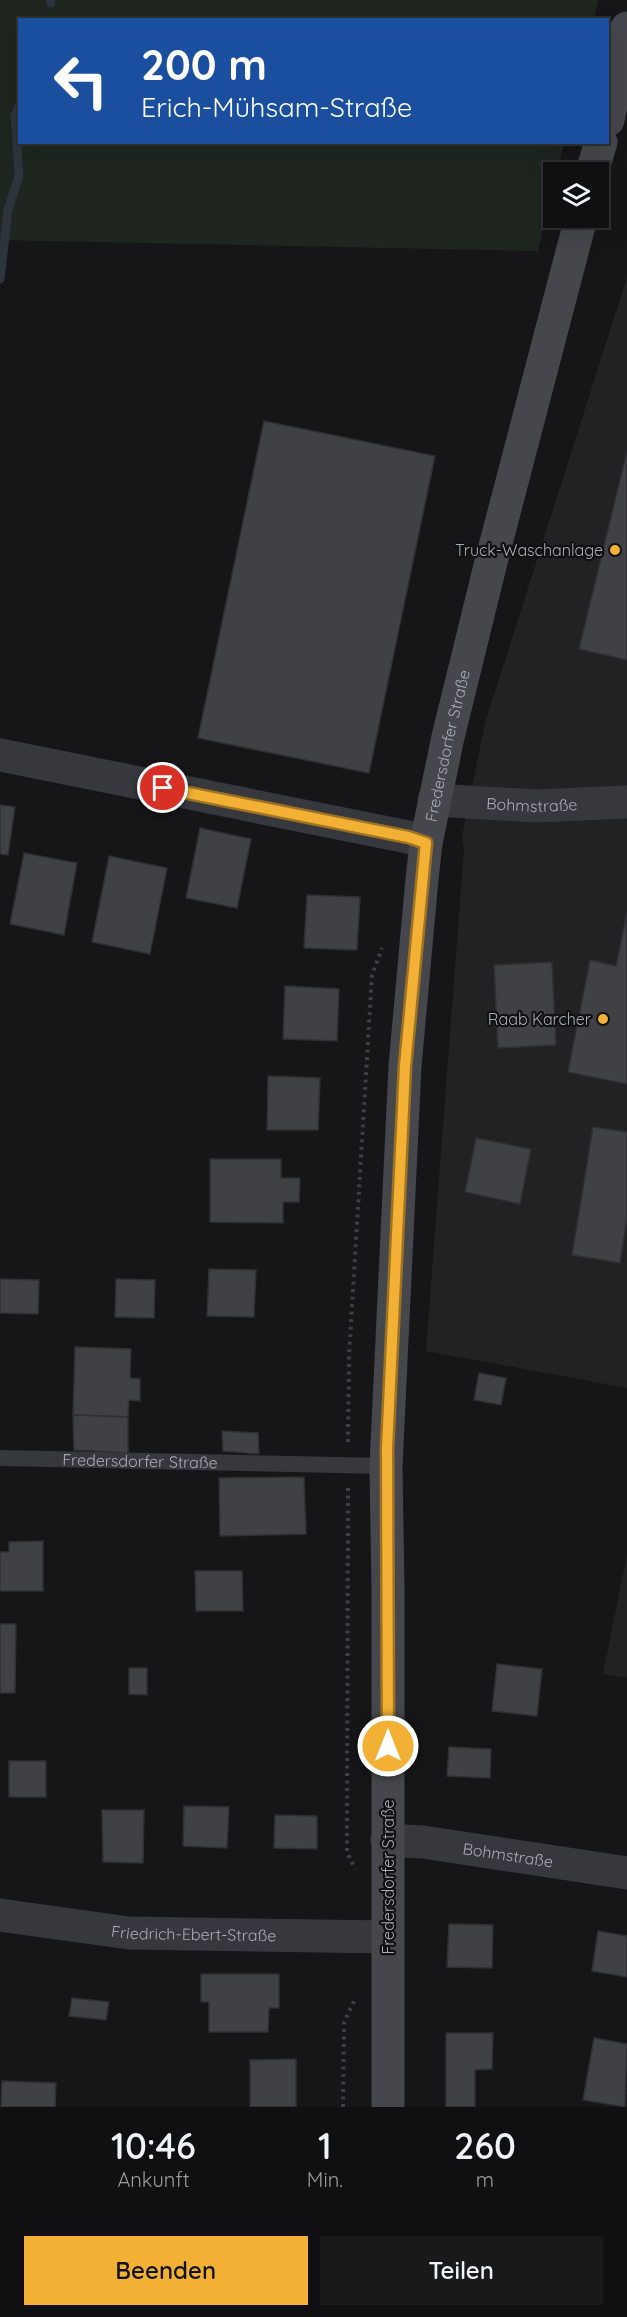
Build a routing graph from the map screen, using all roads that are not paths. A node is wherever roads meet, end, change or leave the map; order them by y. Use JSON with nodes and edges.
{"nodes":[{"id":1,"x":627,"y":28,"type":"edge"},
{"id":2,"x":609,"y":115,"type":"edge"},
{"id":3,"x":600,"y":144,"type":"edge"},
{"id":4,"x":595,"y":162,"type":"edge"},
{"id":5,"x":578,"y":228,"type":"edge"},
{"id":6,"x":0,"y":755,"type":"edge"},
{"id":7,"x":434,"y":800,"type":"junction"},
{"id":8,"x":627,"y":802,"type":"edge"},
{"id":9,"x":426,"y":843,"type":"junction"},
{"id":10,"x":0,"y":1458,"type":"edge"},
{"id":11,"x":386,"y":1466,"type":"junction"},
{"id":12,"x":387,"y":1840,"type":"junction"},
{"id":13,"x":627,"y":1872,"type":"edge"},
{"id":14,"x":0,"y":1915,"type":"edge"},
{"id":15,"x":387,"y":1936,"type":"junction"},
{"id":16,"x":388,"y":2107,"type":"edge"}],
"edges":[{"from":1,"to":2,"type":"street"},
{"from":3,"to":4,"type":"street"},
{"from":5,"to":7,"type":"street","name":"Fredersdorfer Straße"},
{"from":6,"to":9,"type":"street"},
{"from":7,"to":8,"type":"street","name":"Bohmstraße"},
{"from":7,"to":9,"type":"street","name":"Fredersdorfer Straße"},
{"from":9,"to":11,"type":"street","name":"Fredersdorfer Straße"},
{"from":10,"to":11,"type":"lane","name":"Fredersdorfer Straße"},
{"from":11,"to":12,"type":"street","name":"Fredersdorfer Straße"},
{"from":12,"to":13,"type":"street","name":"Bohmstraße"},
{"from":12,"to":15,"type":"street","name":"Fredersdorfer Straße"},
{"from":14,"to":15,"type":"street","name":"Friedrich-Ebert-Straße"},
{"from":15,"to":16,"type":"street","name":"Fredersdorfer Straße"}]}
